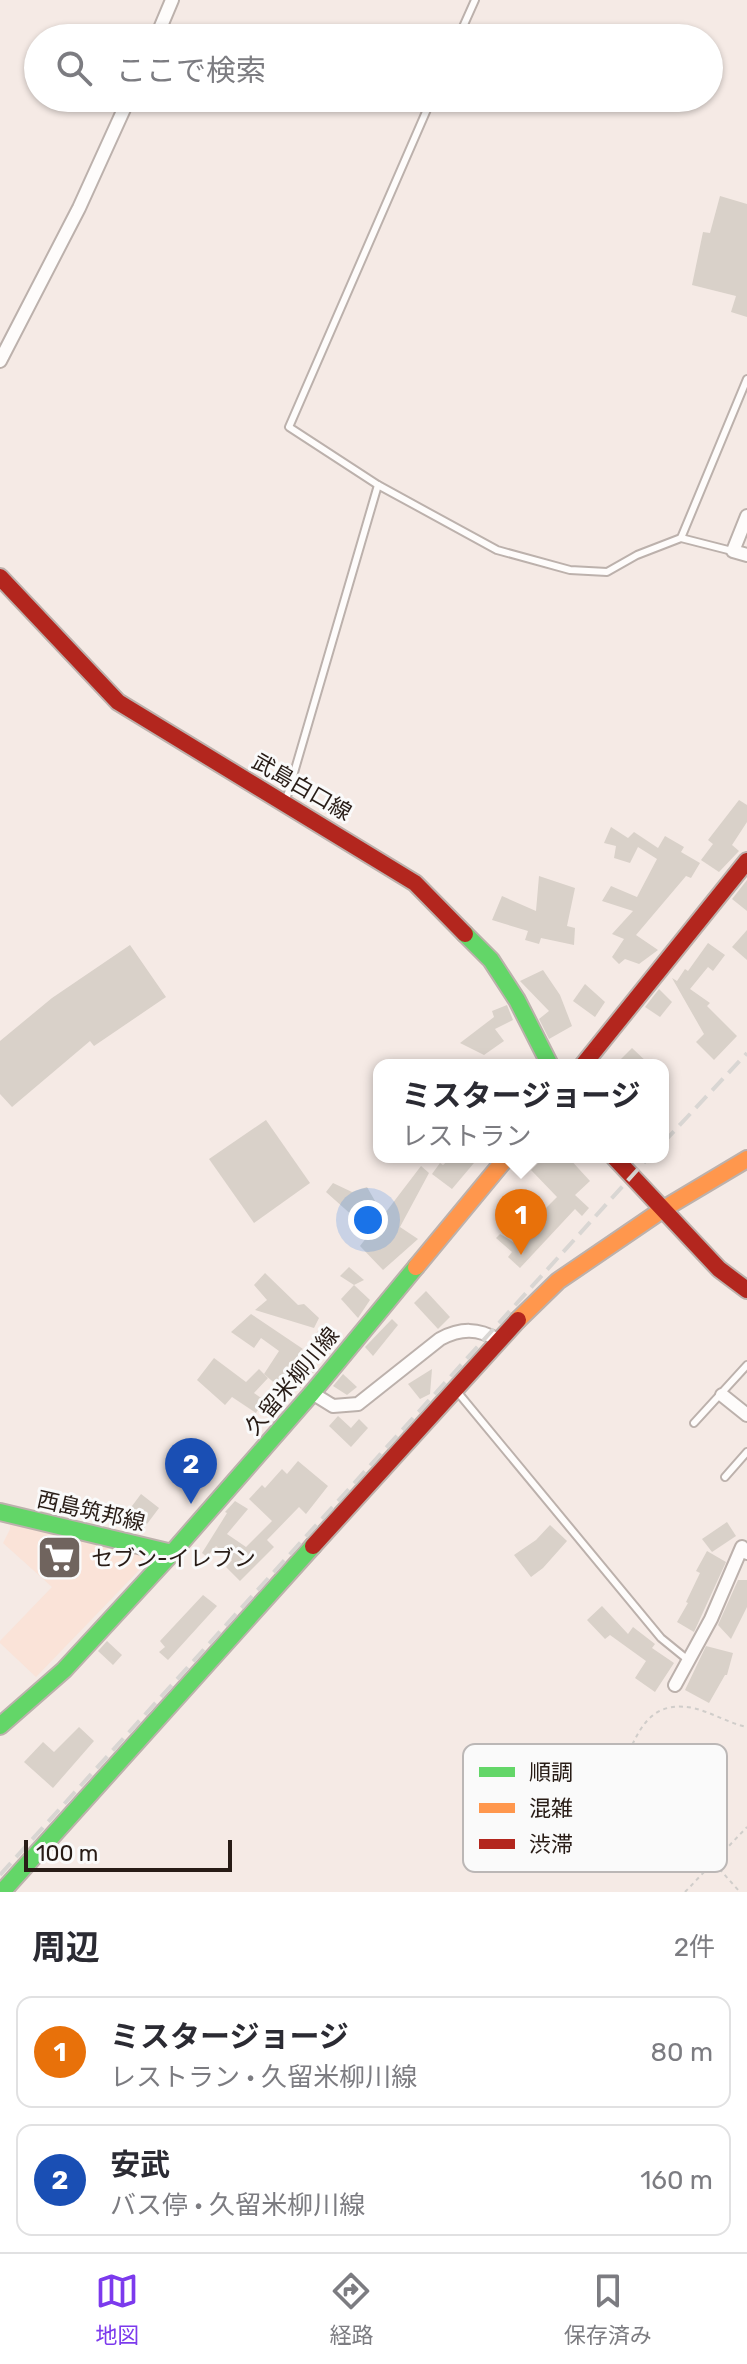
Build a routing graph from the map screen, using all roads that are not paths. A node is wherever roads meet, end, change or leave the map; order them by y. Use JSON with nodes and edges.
{"nodes":[{"id":1,"x":172,"y":0,"type":"edge"},
{"id":2,"x":475,"y":0,"type":"edge"},
{"id":3,"x":162,"y":24,"type":"edge"},
{"id":4,"x":464,"y":24,"type":"edge"},
{"id":5,"x":123,"y":112,"type":"edge"},
{"id":6,"x":426,"y":112,"type":"edge"},
{"id":7,"x":0,"y":361,"type":"edge"},
{"id":8,"x":747,"y":379,"type":"edge"},
{"id":9,"x":378,"y":485,"type":"junction"},
{"id":10,"x":747,"y":516,"type":"edge"},
{"id":11,"x":681,"y":538,"type":"junction"},
{"id":12,"x":733,"y":551,"type":"junction"},
{"id":13,"x":747,"y":555,"type":"edge"},
{"id":14,"x":0,"y":577,"type":"edge"},
{"id":15,"x":285,"y":804,"type":"junction"},
{"id":16,"x":747,"y":861,"type":"edge"},
{"id":17,"x":547,"y":1059,"type":"edge"},
{"id":18,"x":588,"y":1059,"type":"edge"},
{"id":19,"x":747,"y":1159,"type":"edge"},
{"id":20,"x":502,"y":1163,"type":"edge"},
{"id":21,"x":619,"y":1163,"type":"edge"},
{"id":22,"x":665,"y":1208,"type":"junction"},
{"id":23,"x":747,"y":1290,"type":"edge"},
{"id":24,"x":498,"y":1340,"type":"junction"},
{"id":25,"x":747,"y":1365,"type":"edge"},
{"id":26,"x":455,"y":1389,"type":"junction"},
{"id":27,"x":312,"y":1393,"type":"junction"},
{"id":28,"x":722,"y":1395,"type":"junction"},
{"id":29,"x":747,"y":1415,"type":"edge"},
{"id":30,"x":694,"y":1423,"type":"dead end"},
{"id":31,"x":747,"y":1452,"type":"edge"},
{"id":32,"x":725,"y":1477,"type":"dead end"},
{"id":33,"x":0,"y":1512,"type":"edge"},
{"id":34,"x":745,"y":1546,"type":"edge"},
{"id":35,"x":172,"y":1553,"type":"junction"},
{"id":36,"x":688,"y":1660,"type":"junction"},
{"id":37,"x":675,"y":1685,"type":"dead end"},
{"id":38,"x":0,"y":1726,"type":"edge"},
{"id":39,"x":2,"y":1892,"type":"edge"}],
"edges":[{"from":1,"to":3,"type":"street"},
{"from":2,"to":4,"type":"lane"},
{"from":5,"to":7,"type":"street"},
{"from":6,"to":9,"type":"lane"},
{"from":8,"to":11,"type":"lane"},
{"from":9,"to":11,"type":"lane"},
{"from":9,"to":15,"type":"lane"},
{"from":10,"to":12,"type":"street"},
{"from":11,"to":12,"type":"lane"},
{"from":12,"to":13,"type":"street"},
{"from":14,"to":15,"type":"main road","name":"武島白口線"},
{"from":15,"to":17,"type":"main road","name":"武島白口線"},
{"from":16,"to":18,"type":"main road"},
{"from":19,"to":22,"type":"main road"},
{"from":20,"to":27,"type":"main road","name":"久留米柳川線"},
{"from":21,"to":22,"type":"main road"},
{"from":22,"to":23,"type":"main road"},
{"from":22,"to":24,"type":"main road"},
{"from":24,"to":26,"type":"main road"},
{"from":24,"to":27,"type":"street"},
{"from":25,"to":28,"type":"lane"},
{"from":26,"to":36,"type":"lane"},
{"from":26,"to":39,"type":"main road"},
{"from":27,"to":35,"type":"main road","name":"久留米柳川線"},
{"from":28,"to":29,"type":"street"},
{"from":28,"to":30,"type":"lane"},
{"from":31,"to":32,"type":"lane"},
{"from":33,"to":35,"type":"main road","name":"西島筑邦線"},
{"from":34,"to":36,"type":"street"},
{"from":35,"to":38,"type":"main road","name":"久留米柳川線"},
{"from":36,"to":37,"type":"street"}]}
